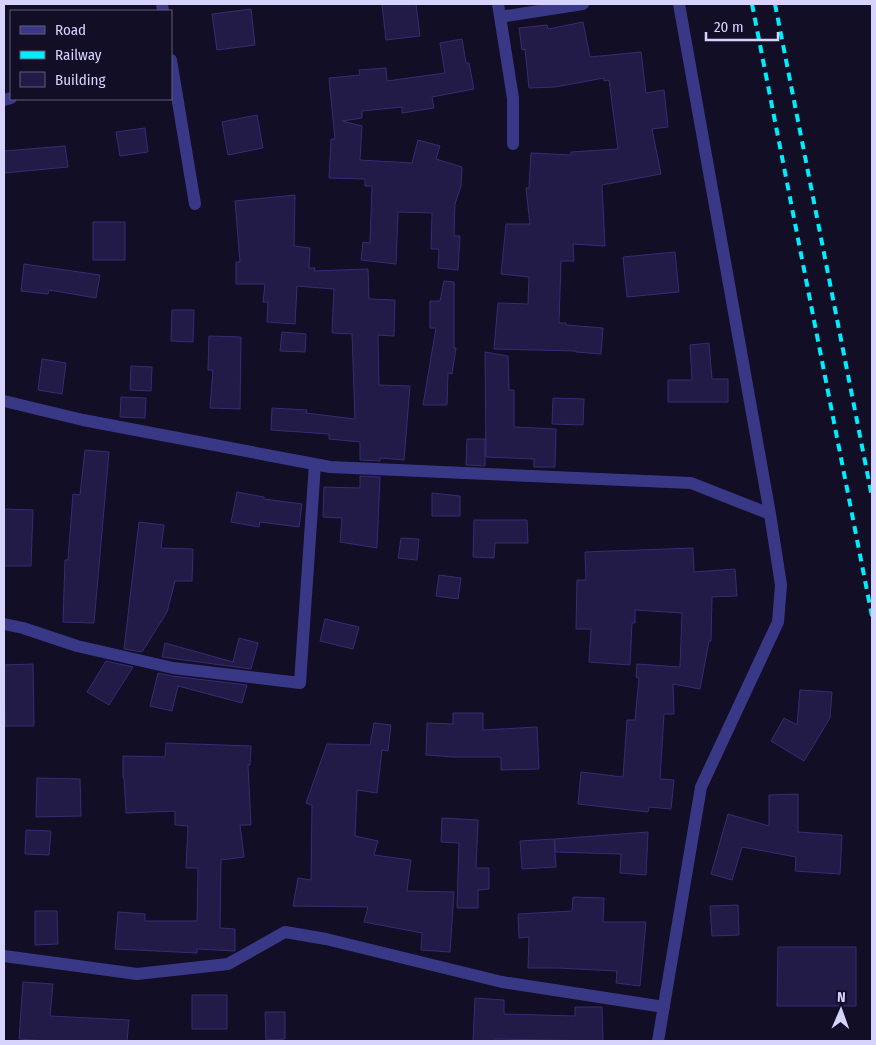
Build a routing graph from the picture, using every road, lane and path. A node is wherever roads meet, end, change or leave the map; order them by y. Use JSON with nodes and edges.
{"nodes":[{"id":1,"x":498,"y":4,"type":"edge"},
{"id":2,"x":583,"y":4,"type":"edge"},
{"id":3,"x":679,"y":4,"type":"edge"},
{"id":4,"x":500,"y":17,"type":"junction"},
{"id":5,"x":172,"y":64,"type":"edge"},
{"id":6,"x":513,"y":144,"type":"dead end"},
{"id":7,"x":195,"y":204,"type":"dead end"},
{"id":8,"x":4,"y":401,"type":"edge"},
{"id":9,"x":315,"y":464,"type":"junction"},
{"id":10,"x":770,"y":514,"type":"junction"},
{"id":11,"x":4,"y":624,"type":"edge"},
{"id":12,"x":4,"y":956,"type":"edge"},
{"id":13,"x":664,"y":1007,"type":"junction"},
{"id":14,"x":658,"y":1041,"type":"edge"}],
"edges":[{"from":1,"to":4,"type":"street"},
{"from":2,"to":4,"type":"street"},
{"from":3,"to":10,"type":"street"},
{"from":4,"to":6,"type":"street"},
{"from":5,"to":7,"type":"street"},
{"from":8,"to":9,"type":"street"},
{"from":9,"to":10,"type":"street"},
{"from":9,"to":11,"type":"street"},
{"from":10,"to":13,"type":"street"},
{"from":12,"to":13,"type":"street"},
{"from":13,"to":14,"type":"street"}]}
